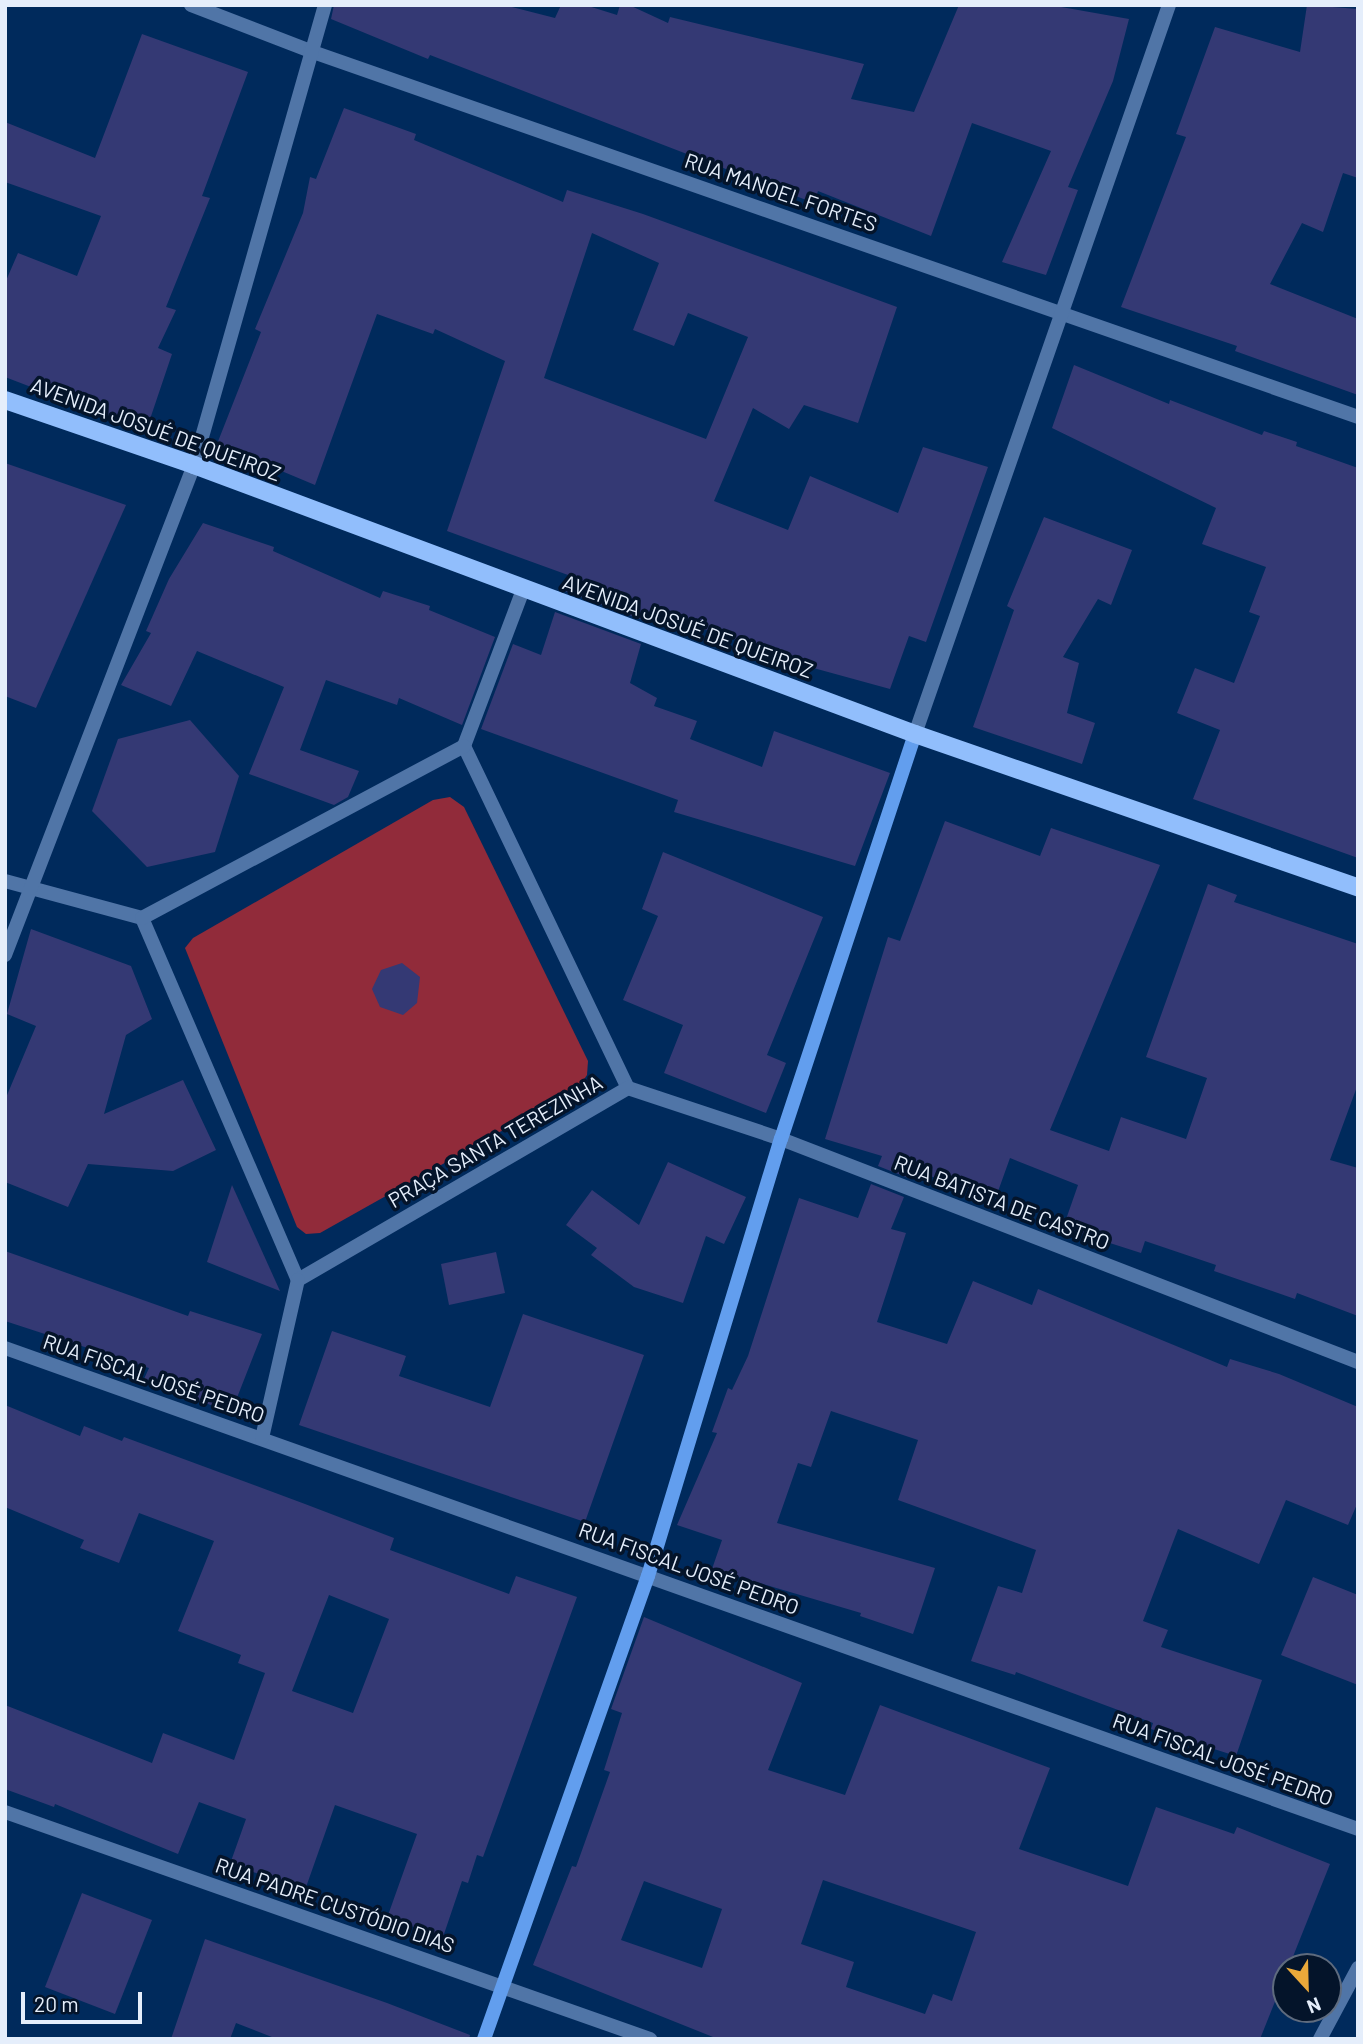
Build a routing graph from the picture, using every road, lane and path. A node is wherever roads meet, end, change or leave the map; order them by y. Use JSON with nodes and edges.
{"nodes":[{"id":1,"x":191,"y":5,"type":"edge"},
{"id":2,"x":325,"y":5,"type":"edge"},
{"id":3,"x":1170,"y":5,"type":"edge"},
{"id":4,"x":310,"y":51,"type":"junction"},
{"id":5,"x":1061,"y":312,"type":"junction"},
{"id":6,"x":5,"y":400,"type":"edge"},
{"id":7,"x":1358,"y":417,"type":"edge"},
{"id":8,"x":194,"y":465,"type":"junction"},
{"id":9,"x":523,"y":590,"type":"junction"},
{"id":10,"x":915,"y":734,"type":"junction"},
{"id":11,"x":464,"y":746,"type":"junction"},
{"id":12,"x":5,"y":881,"type":"edge"},
{"id":13,"x":1358,"y":887,"type":"edge"},
{"id":14,"x":27,"y":889,"type":"junction"},
{"id":15,"x":142,"y":918,"type":"junction"},
{"id":16,"x":5,"y":955,"type":"edge"},
{"id":17,"x":628,"y":1088,"type":"junction"},
{"id":18,"x":781,"y":1139,"type":"junction"},
{"id":19,"x":298,"y":1280,"type":"junction"},
{"id":20,"x":5,"y":1348,"type":"edge"},
{"id":21,"x":1358,"y":1362,"type":"edge"},
{"id":22,"x":262,"y":1438,"type":"junction"},
{"id":23,"x":648,"y":1576,"type":"junction"},
{"id":24,"x":5,"y":1812,"type":"edge"},
{"id":25,"x":1358,"y":1829,"type":"edge"},
{"id":26,"x":1358,"y":1968,"type":"edge"},
{"id":27,"x":502,"y":1986,"type":"junction"},
{"id":28,"x":484,"y":2039,"type":"edge"},
{"id":29,"x":650,"y":2039,"type":"edge"},
{"id":30,"x":1320,"y":2039,"type":"edge"}],
"edges":[{"from":1,"to":4,"type":"street","name":"RUA MANOEL FORTES"},
{"from":2,"to":4,"type":"street"},
{"from":3,"to":5,"type":"street"},
{"from":4,"to":5,"type":"street","name":"RUA MANOEL FORTES"},
{"from":4,"to":8,"type":"street"},
{"from":5,"to":7,"type":"street","name":"RUA MANOEL FORTES"},
{"from":5,"to":10,"type":"street"},
{"from":6,"to":8,"type":"main road","name":"AVENIDA JOSUÉ DE QUEIROZ"},
{"from":8,"to":9,"type":"main road","name":"AVENIDA JOSUÉ DE QUEIROZ"},
{"from":8,"to":14,"type":"street"},
{"from":9,"to":10,"type":"main road","name":"AVENIDA JOSUÉ DE QUEIROZ"},
{"from":9,"to":11,"type":"street"},
{"from":10,"to":13,"type":"main road","name":"AVENIDA JOSUÉ DE QUEIROZ"},
{"from":10,"to":18,"type":"main road"},
{"from":11,"to":15,"type":"street"},
{"from":11,"to":17,"type":"street","name":"PRAÇA SANTA TEREZINHA"},
{"from":12,"to":14,"type":"street"},
{"from":14,"to":15,"type":"street"},
{"from":14,"to":16,"type":"street"},
{"from":15,"to":19,"type":"street"},
{"from":17,"to":18,"type":"street","name":"RUA BATISTA DE CASTRO"},
{"from":17,"to":19,"type":"street","name":"PRAÇA SANTA TEREZINHA"},
{"from":18,"to":21,"type":"street","name":"RUA BATISTA DE CASTRO"},
{"from":18,"to":23,"type":"main road"},
{"from":19,"to":22,"type":"street"},
{"from":20,"to":22,"type":"street","name":"RUA FISCAL JOSÉ PEDRO"},
{"from":22,"to":23,"type":"street","name":"RUA FISCAL JOSÉ PEDRO"},
{"from":23,"to":25,"type":"street","name":"RUA FISCAL JOSÉ PEDRO"},
{"from":23,"to":27,"type":"main road"},
{"from":24,"to":27,"type":"street","name":"RUA PADRE CUSTÓDIO DIAS"},
{"from":26,"to":30,"type":"street"},
{"from":27,"to":28,"type":"main road"},
{"from":27,"to":29,"type":"street","name":"RUA PADRE CUSTÓDIO DIAS"}]}
